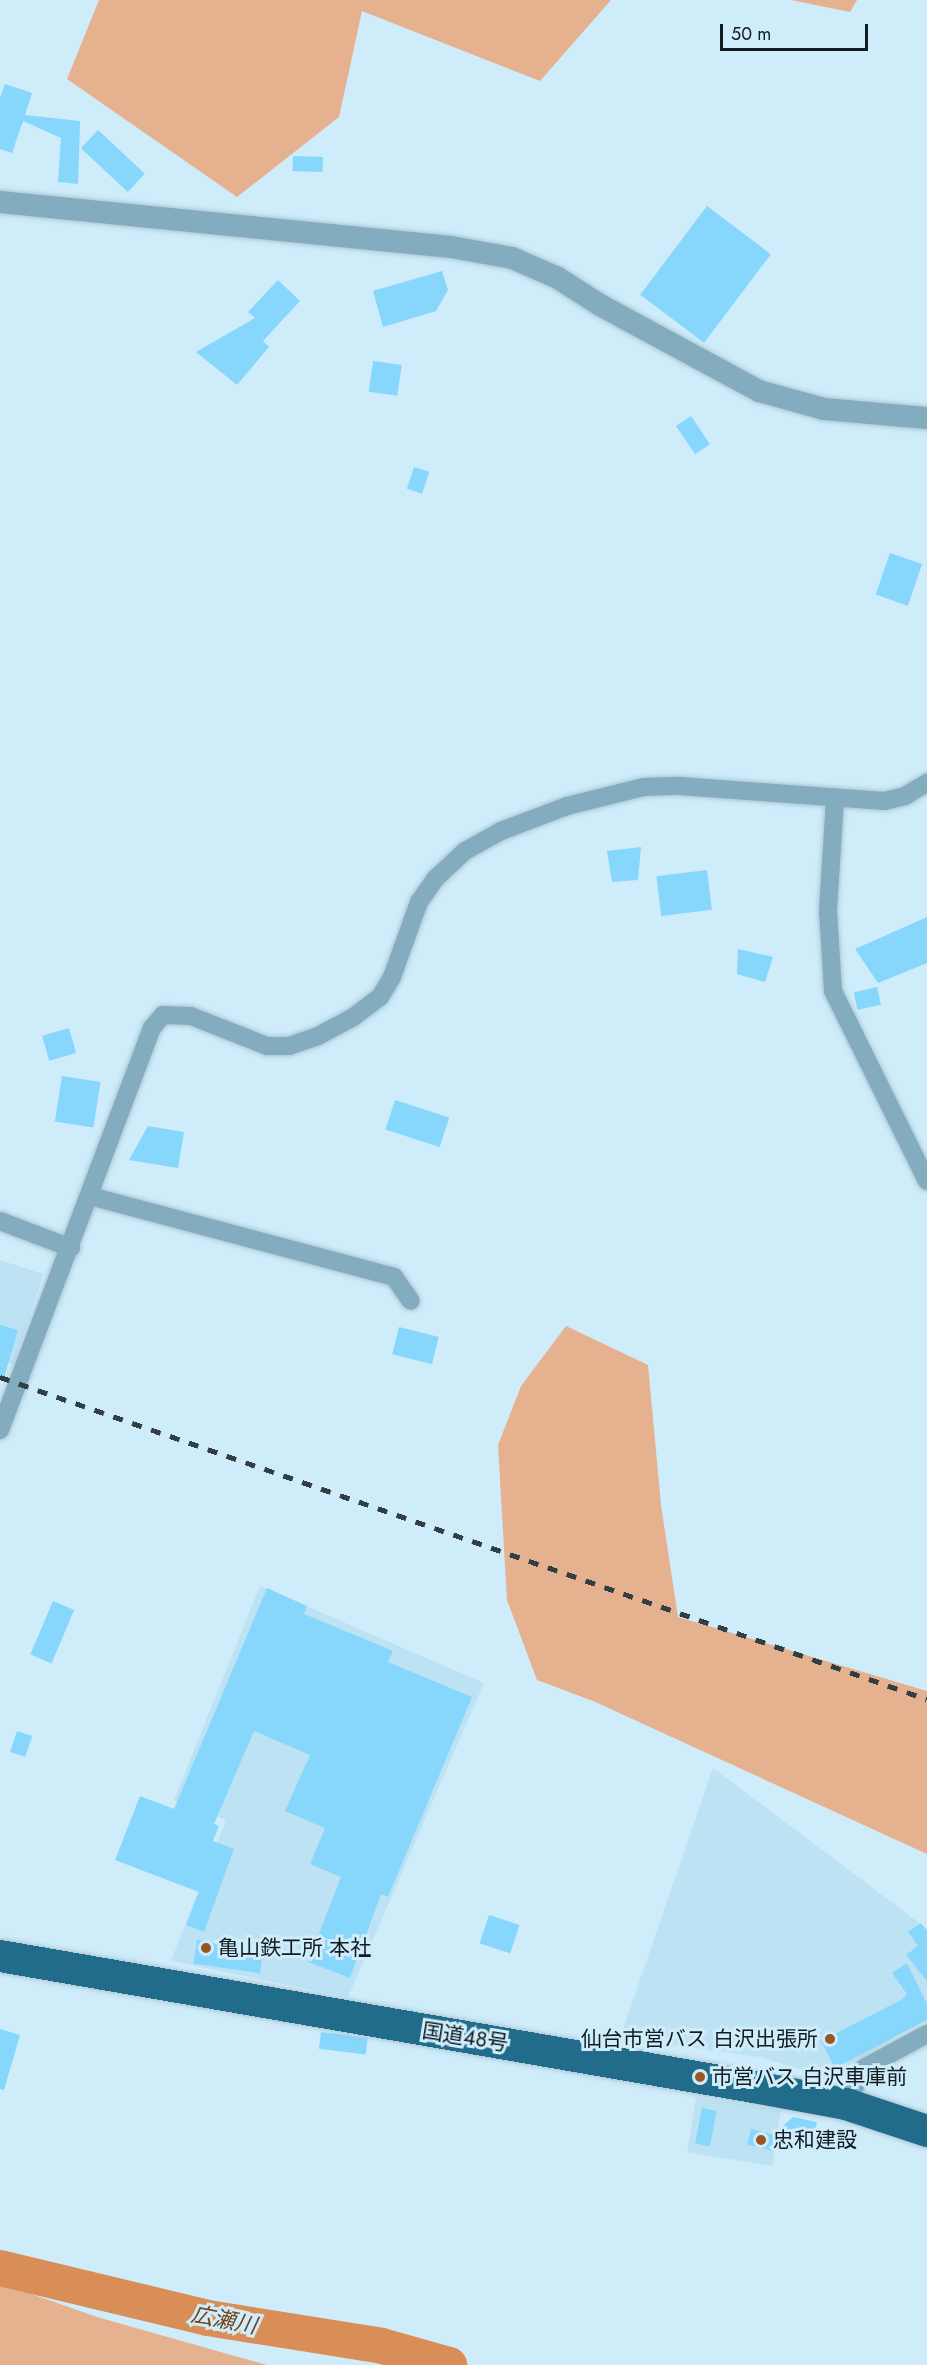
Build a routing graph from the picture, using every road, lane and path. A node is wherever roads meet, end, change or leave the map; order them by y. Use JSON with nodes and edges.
{"nodes":[{"id":1,"x":0,"y":202,"type":"edge"},
{"id":2,"x":927,"y":418,"type":"edge"},
{"id":3,"x":927,"y":783,"type":"edge"},
{"id":4,"x":835,"y":799,"type":"junction"},
{"id":5,"x":927,"y":1180,"type":"edge"},
{"id":6,"x":90,"y":1196,"type":"junction"},
{"id":7,"x":0,"y":1221,"type":"edge"},
{"id":8,"x":71,"y":1248,"type":"junction"},
{"id":9,"x":411,"y":1301,"type":"dead end"},
{"id":10,"x":0,"y":1430,"type":"edge"},
{"id":11,"x":0,"y":1956,"type":"edge"},
{"id":12,"x":927,"y":2034,"type":"edge"},
{"id":13,"x":846,"y":2104,"type":"junction"},
{"id":14,"x":927,"y":2131,"type":"edge"}],
"edges":[{"from":1,"to":2,"type":"street"},
{"from":3,"to":4,"type":"street"},
{"from":4,"to":5,"type":"street"},
{"from":4,"to":6,"type":"street"},
{"from":6,"to":8,"type":"street"},
{"from":6,"to":9,"type":"street"},
{"from":7,"to":8,"type":"street"},
{"from":8,"to":10,"type":"street"},
{"from":11,"to":13,"type":"highway","name":"国道48号"},
{"from":12,"to":13,"type":"street"},
{"from":13,"to":14,"type":"highway","name":"国道48号"}]}
